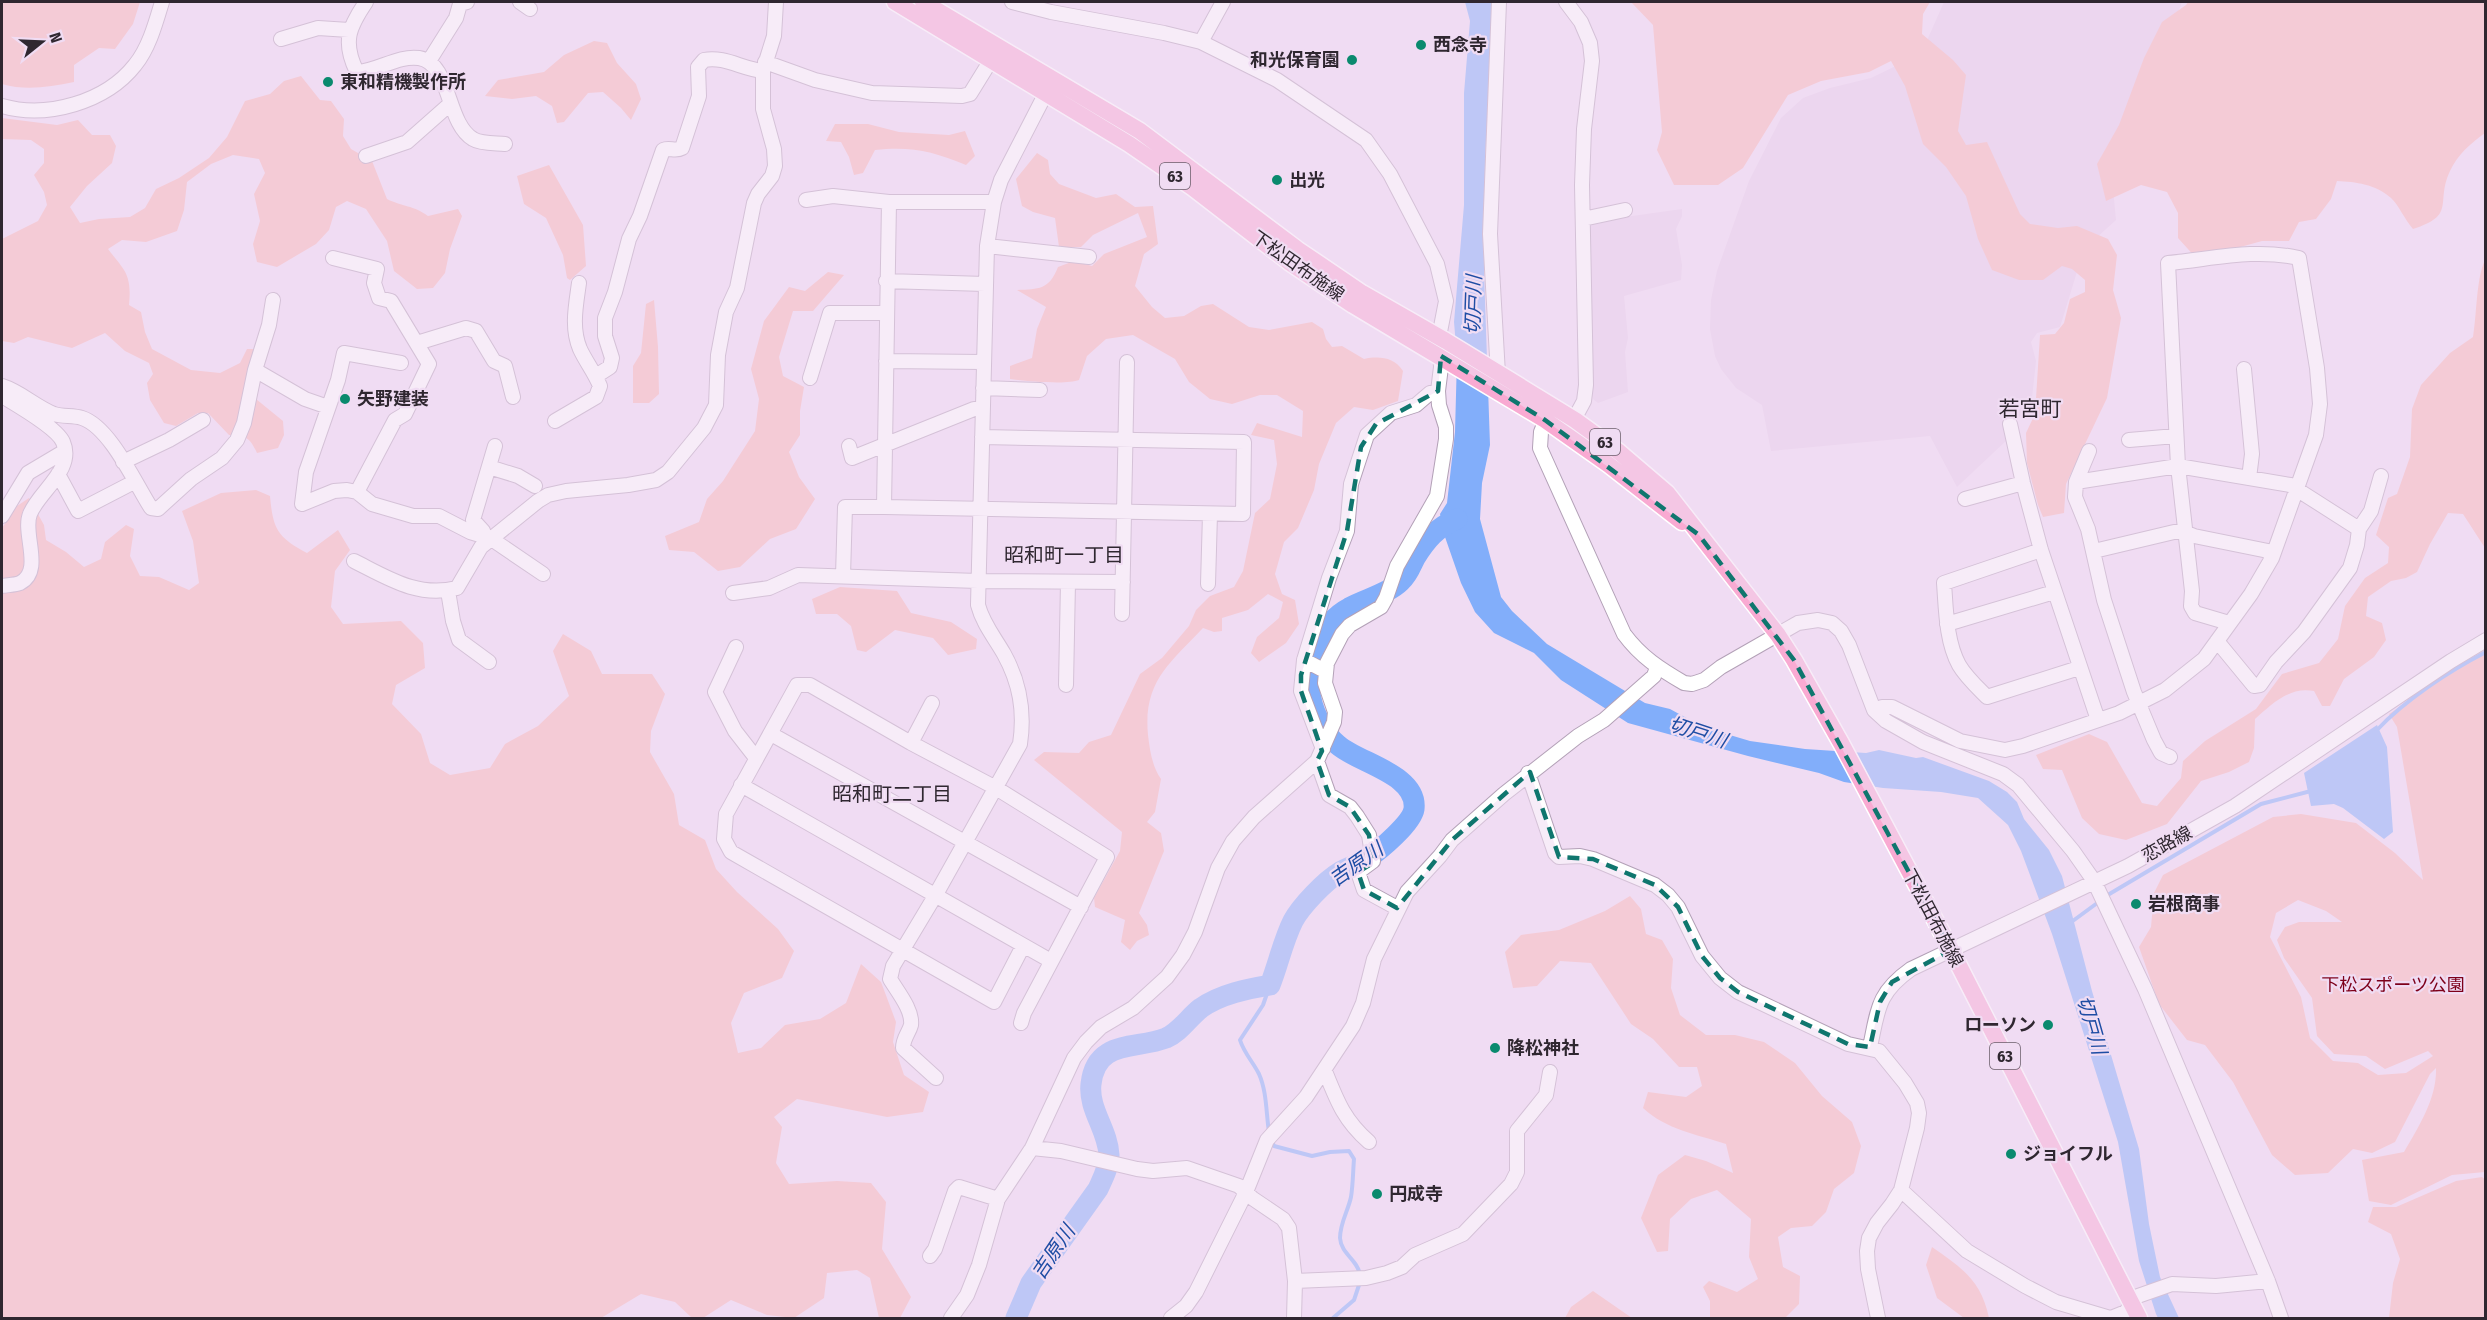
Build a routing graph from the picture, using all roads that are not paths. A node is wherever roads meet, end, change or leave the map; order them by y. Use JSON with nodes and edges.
{"nodes":[{"id":1,"x":162,"y":2,"type":"edge"},
{"id":2,"x":366,"y":2,"type":"edge"},
{"id":3,"x":467,"y":2,"type":"edge"},
{"id":4,"x":776,"y":2,"type":"edge"},
{"id":5,"x":895,"y":2,"type":"edge"},
{"id":6,"x":923,"y":2,"type":"edge"},
{"id":7,"x":1012,"y":2,"type":"edge"},
{"id":8,"x":1222,"y":2,"type":"edge"},
{"id":9,"x":1499,"y":2,"type":"edge"},
{"id":10,"x":1566,"y":2,"type":"edge"},
{"id":11,"x":349,"y":30,"type":"junction"},
{"id":12,"x":281,"y":39,"type":"dead end"},
{"id":13,"x":1201,"y":42,"type":"junction"},
{"id":14,"x":991,"y":60,"type":"junction"},
{"id":15,"x":429,"y":61,"type":"junction"},
{"id":16,"x":764,"y":67,"type":"junction"},
{"id":17,"x":1050,"y":85,"type":"junction"},
{"id":18,"x":450,"y":104,"type":"junction"},
{"id":19,"x":2,"y":106,"type":"edge"},
{"id":20,"x":505,"y":144,"type":"dead end"},
{"id":21,"x":366,"y":156,"type":"dead end"},
{"id":22,"x":806,"y":200,"type":"dead end"},
{"id":23,"x":889,"y":202,"type":"junction"},
{"id":24,"x":994,"y":202,"type":"junction"},
{"id":25,"x":1625,"y":210,"type":"dead end"},
{"id":26,"x":1583,"y":219,"type":"junction"},
{"id":27,"x":987,"y":246,"type":"junction"},
{"id":28,"x":1089,"y":257,"type":"dead end"},
{"id":29,"x":333,"y":258,"type":"dead end"},
{"id":30,"x":886,"y":281,"type":"junction"},
{"id":31,"x":579,"y":283,"type":"dead end"},
{"id":32,"x":985,"y":284,"type":"junction"},
{"id":33,"x":273,"y":300,"type":"dead end"},
{"id":34,"x":886,"y":313,"type":"junction"},
{"id":35,"x":417,"y":343,"type":"junction"},
{"id":36,"x":1443,"y":349,"type":"junction"},
{"id":37,"x":886,"y":361,"type":"junction"},
{"id":38,"x":983,"y":362,"type":"junction"},
{"id":39,"x":1127,"y":362,"type":"dead end"},
{"id":40,"x":401,"y":363,"type":"dead end"},
{"id":41,"x":2244,"y":369,"type":"dead end"},
{"id":42,"x":255,"y":370,"type":"junction"},
{"id":43,"x":596,"y":376,"type":"junction"},
{"id":44,"x":1495,"y":377,"type":"junction"},
{"id":45,"x":810,"y":378,"type":"dead end"},
{"id":46,"x":2,"y":386,"type":"edge"},
{"id":47,"x":983,"y":388,"type":"junction"},
{"id":48,"x":1040,"y":390,"type":"dead end"},
{"id":49,"x":1438,"y":391,"type":"junction"},
{"id":50,"x":2,"y":396,"type":"edge"},
{"id":51,"x":513,"y":397,"type":"dead end"},
{"id":52,"x":328,"y":406,"type":"junction"},
{"id":53,"x":982,"y":409,"type":"junction"},
{"id":54,"x":1548,"y":413,"type":"junction"},
{"id":55,"x":203,"y":420,"type":"dead end"},
{"id":56,"x":1575,"y":420,"type":"junction"},
{"id":57,"x":555,"y":421,"type":"dead end"},
{"id":58,"x":2010,"y":424,"type":"dead end"},
{"id":59,"x":1566,"y":434,"type":"junction"},
{"id":60,"x":2176,"y":436,"type":"junction"},
{"id":61,"x":982,"y":437,"type":"junction"},
{"id":62,"x":1126,"y":440,"type":"junction"},
{"id":63,"x":2129,"y":440,"type":"dead end"},
{"id":64,"x":495,"y":446,"type":"dead end"},
{"id":65,"x":884,"y":446,"type":"junction"},
{"id":66,"x":849,"y":447,"type":"dead end"},
{"id":67,"x":65,"y":451,"type":"junction"},
{"id":68,"x":2089,"y":451,"type":"dead end"},
{"id":69,"x":123,"y":462,"type":"junction"},
{"id":70,"x":2178,"y":466,"type":"junction"},
{"id":71,"x":489,"y":467,"type":"junction"},
{"id":72,"x":58,"y":474,"type":"junction"},
{"id":73,"x":2381,"y":476,"type":"dead end"},
{"id":74,"x":2248,"y":478,"type":"junction"},
{"id":75,"x":134,"y":482,"type":"junction"},
{"id":76,"x":2076,"y":482,"type":"junction"},
{"id":77,"x":2023,"y":483,"type":"junction"},
{"id":78,"x":535,"y":486,"type":"dead end"},
{"id":79,"x":2298,"y":489,"type":"junction"},
{"id":80,"x":357,"y":492,"type":"junction"},
{"id":81,"x":1965,"y":499,"type":"dead end"},
{"id":82,"x":884,"y":507,"type":"junction"},
{"id":83,"x":980,"y":509,"type":"junction"},
{"id":84,"x":1124,"y":512,"type":"junction"},
{"id":85,"x":1210,"y":514,"type":"junction"},
{"id":86,"x":2,"y":516,"type":"edge"},
{"id":87,"x":2359,"y":529,"type":"junction"},
{"id":88,"x":2184,"y":532,"type":"junction"},
{"id":89,"x":1699,"y":536,"type":"junction"},
{"id":90,"x":487,"y":538,"type":"junction"},
{"id":91,"x":2041,"y":550,"type":"junction"},
{"id":92,"x":2094,"y":551,"type":"junction"},
{"id":93,"x":2272,"y":558,"type":"junction"},
{"id":94,"x":354,"y":561,"type":"dead end"},
{"id":95,"x":543,"y":574,"type":"dead end"},
{"id":96,"x":843,"y":576,"type":"junction"},
{"id":97,"x":978,"y":581,"type":"junction"},
{"id":98,"x":1068,"y":582,"type":"junction"},
{"id":99,"x":1123,"y":582,"type":"junction"},
{"id":100,"x":1208,"y":584,"type":"dead end"},
{"id":101,"x":2,"y":586,"type":"edge"},
{"id":102,"x":448,"y":591,"type":"junction"},
{"id":103,"x":2054,"y":592,"type":"junction"},
{"id":104,"x":733,"y":593,"type":"dead end"},
{"id":105,"x":1122,"y":614,"type":"dead end"},
{"id":106,"x":2229,"y":623,"type":"junction"},
{"id":107,"x":1947,"y":624,"type":"junction"},
{"id":108,"x":1778,"y":634,"type":"junction"},
{"id":109,"x":2486,"y":640,"type":"edge"},
{"id":110,"x":2217,"y":641,"type":"junction"},
{"id":111,"x":736,"y":647,"type":"dead end"},
{"id":112,"x":1304,"y":660,"type":"junction"},
{"id":113,"x":489,"y":662,"type":"dead end"},
{"id":114,"x":1657,"y":667,"type":"junction"},
{"id":115,"x":2079,"y":668,"type":"junction"},
{"id":116,"x":1325,"y":671,"type":"junction"},
{"id":117,"x":1066,"y":686,"type":"dead end"},
{"id":118,"x":2139,"y":702,"type":"junction"},
{"id":119,"x":932,"y":703,"type":"dead end"},
{"id":120,"x":1874,"y":710,"type":"junction"},
{"id":121,"x":2098,"y":720,"type":"junction"},
{"id":122,"x":771,"y":734,"type":"junction"},
{"id":123,"x":911,"y":743,"type":"junction"},
{"id":124,"x":1322,"y":752,"type":"junction"},
{"id":125,"x":2170,"y":757,"type":"dead end"},
{"id":126,"x":756,"y":758,"type":"junction"},
{"id":127,"x":1528,"y":774,"type":"junction"},
{"id":128,"x":741,"y":785,"type":"junction"},
{"id":129,"x":996,"y":788,"type":"junction"},
{"id":130,"x":966,"y":841,"type":"junction"},
{"id":131,"x":2094,"y":881,"type":"junction"},
{"id":132,"x":935,"y":896,"type":"junction"},
{"id":133,"x":1081,"y":907,"type":"junction"},
{"id":134,"x":1397,"y":908,"type":"junction"},
{"id":135,"x":1023,"y":946,"type":"junction"},
{"id":136,"x":1951,"y":950,"type":"junction"},
{"id":137,"x":903,"y":951,"type":"junction"},
{"id":138,"x":1051,"y":961,"type":"junction"},
{"id":139,"x":1021,"y":1023,"type":"dead end"},
{"id":140,"x":1870,"y":1047,"type":"junction"},
{"id":141,"x":1325,"y":1071,"type":"junction"},
{"id":142,"x":1550,"y":1072,"type":"dead end"},
{"id":143,"x":936,"y":1078,"type":"dead end"},
{"id":144,"x":1369,"y":1142,"type":"dead end"},
{"id":145,"x":1032,"y":1148,"type":"junction"},
{"id":146,"x":1901,"y":1190,"type":"junction"},
{"id":147,"x":1246,"y":1192,"type":"junction"},
{"id":148,"x":998,"y":1199,"type":"junction"},
{"id":149,"x":930,"y":1256,"type":"dead end"},
{"id":150,"x":1295,"y":1281,"type":"junction"},
{"id":151,"x":2268,"y":1281,"type":"junction"},
{"id":152,"x":2138,"y":1298,"type":"junction"},
{"id":153,"x":951,"y":1318,"type":"edge"},
{"id":154,"x":1171,"y":1318,"type":"edge"},
{"id":155,"x":1294,"y":1318,"type":"edge"},
{"id":156,"x":1878,"y":1318,"type":"edge"},
{"id":157,"x":2111,"y":1318,"type":"edge"},
{"id":158,"x":2139,"y":1318,"type":"edge"},
{"id":159,"x":2281,"y":1318,"type":"edge"}],
"edges":[{"from":1,"to":19,"type":"street"},
{"from":2,"to":11,"type":"street"},
{"from":3,"to":15,"type":"street"},
{"from":4,"to":16,"type":"street"},
{"from":5,"to":14,"type":"main road","name":"下松田布施線","number":"63"},
{"from":6,"to":17,"type":"main road","name":"下松田布施線","number":"63"},
{"from":7,"to":13,"type":"street"},
{"from":8,"to":13,"type":"street"},
{"from":9,"to":44,"type":"street"},
{"from":10,"to":26,"type":"street"},
{"from":11,"to":12,"type":"street"},
{"from":11,"to":15,"type":"street"},
{"from":13,"to":36,"type":"street"},
{"from":14,"to":16,"type":"street"},
{"from":14,"to":17,"type":"main road","name":"下松田布施線","number":"63"},
{"from":15,"to":18,"type":"street"},
{"from":16,"to":43,"type":"street"},
{"from":16,"to":90,"type":"street"},
{"from":17,"to":24,"type":"street"},
{"from":17,"to":36,"type":"main road","name":"下松田布施線","number":"63"},
{"from":18,"to":20,"type":"street"},
{"from":18,"to":21,"type":"street"},
{"from":22,"to":23,"type":"street"},
{"from":23,"to":24,"type":"street"},
{"from":23,"to":30,"type":"street"},
{"from":24,"to":27,"type":"street"},
{"from":25,"to":26,"type":"street"},
{"from":26,"to":56,"type":"street"},
{"from":27,"to":28,"type":"street"},
{"from":27,"to":32,"type":"street"},
{"from":29,"to":35,"type":"street"},
{"from":30,"to":32,"type":"street"},
{"from":30,"to":34,"type":"street"},
{"from":31,"to":43,"type":"street"},
{"from":32,"to":38,"type":"street"},
{"from":33,"to":42,"type":"street"},
{"from":34,"to":37,"type":"street"},
{"from":34,"to":45,"type":"street"},
{"from":35,"to":51,"type":"street"},
{"from":35,"to":80,"type":"street"},
{"from":36,"to":44,"type":"main road","name":"下松田布施線","number":"63"},
{"from":36,"to":49,"type":"street"},
{"from":37,"to":38,"type":"street"},
{"from":37,"to":65,"type":"street"},
{"from":38,"to":47,"type":"street"},
{"from":39,"to":62,"type":"street"},
{"from":40,"to":52,"type":"street"},
{"from":41,"to":74,"type":"street"},
{"from":42,"to":52,"type":"street"},
{"from":42,"to":75,"type":"street"},
{"from":43,"to":57,"type":"street"},
{"from":44,"to":54,"type":"main road","name":"下松田布施線","number":"63"},
{"from":46,"to":69,"type":"street"},
{"from":47,"to":48,"type":"street"},
{"from":47,"to":53,"type":"street"},
{"from":49,"to":112,"type":"street"},
{"from":49,"to":116,"type":"street"},
{"from":50,"to":67,"type":"street"},
{"from":52,"to":80,"type":"street"},
{"from":53,"to":61,"type":"street"},
{"from":53,"to":65,"type":"street"},
{"from":54,"to":56,"type":"main road","name":"下松田布施線","number":"63"},
{"from":54,"to":59,"type":"main road","name":"下松田布施線","number":"63"},
{"from":54,"to":114,"type":"street"},
{"from":55,"to":69,"type":"street"},
{"from":56,"to":59,"type":"street"},
{"from":56,"to":89,"type":"main road","name":"下松田布施線","number":"63"},
{"from":58,"to":77,"type":"street"},
{"from":59,"to":89,"type":"main road","name":"下松田布施線","number":"63"},
{"from":60,"to":63,"type":"street"},
{"from":60,"to":70,"type":"street"},
{"from":60,"to":79,"type":"street"},
{"from":61,"to":62,"type":"street"},
{"from":61,"to":83,"type":"street"},
{"from":62,"to":84,"type":"street"},
{"from":62,"to":85,"type":"street"},
{"from":64,"to":71,"type":"street"},
{"from":65,"to":66,"type":"street"},
{"from":65,"to":82,"type":"street"},
{"from":67,"to":72,"type":"street"},
{"from":67,"to":86,"type":"street"},
{"from":68,"to":76,"type":"street"},
{"from":69,"to":75,"type":"street"},
{"from":70,"to":74,"type":"street"},
{"from":70,"to":76,"type":"street"},
{"from":70,"to":88,"type":"street"},
{"from":71,"to":78,"type":"street"},
{"from":71,"to":90,"type":"street"},
{"from":72,"to":75,"type":"street"},
{"from":72,"to":101,"type":"street"},
{"from":73,"to":87,"type":"street"},
{"from":74,"to":79,"type":"street"},
{"from":76,"to":92,"type":"street"},
{"from":77,"to":81,"type":"street"},
{"from":77,"to":91,"type":"street"},
{"from":79,"to":87,"type":"street"},
{"from":79,"to":93,"type":"street"},
{"from":80,"to":90,"type":"street"},
{"from":82,"to":83,"type":"street"},
{"from":82,"to":96,"type":"street"},
{"from":83,"to":84,"type":"street"},
{"from":83,"to":97,"type":"street"},
{"from":84,"to":85,"type":"street"},
{"from":84,"to":99,"type":"street"},
{"from":85,"to":100,"type":"street"},
{"from":87,"to":110,"type":"street"},
{"from":88,"to":92,"type":"street"},
{"from":88,"to":93,"type":"street"},
{"from":88,"to":106,"type":"street"},
{"from":89,"to":108,"type":"main road","name":"下松田布施線","number":"63"},
{"from":90,"to":95,"type":"street"},
{"from":90,"to":102,"type":"street"},
{"from":91,"to":103,"type":"street"},
{"from":91,"to":107,"type":"street"},
{"from":92,"to":118,"type":"street"},
{"from":93,"to":106,"type":"street"},
{"from":94,"to":102,"type":"street"},
{"from":96,"to":97,"type":"street"},
{"from":96,"to":104,"type":"street"},
{"from":97,"to":98,"type":"street"},
{"from":97,"to":129,"type":"street"},
{"from":98,"to":99,"type":"street"},
{"from":98,"to":117,"type":"street"},
{"from":99,"to":105,"type":"street"},
{"from":102,"to":113,"type":"street"},
{"from":103,"to":107,"type":"street"},
{"from":103,"to":115,"type":"street"},
{"from":106,"to":110,"type":"street"},
{"from":107,"to":115,"type":"street"},
{"from":108,"to":114,"type":"street"},
{"from":108,"to":120,"type":"street"},
{"from":108,"to":136,"type":"main road","name":"下松田布施線","number":"63"},
{"from":109,"to":131,"type":"street","name":"恋路線"},
{"from":110,"to":118,"type":"street"},
{"from":111,"to":126,"type":"street"},
{"from":112,"to":116,"type":"street"},
{"from":112,"to":124,"type":"street"},
{"from":114,"to":127,"type":"street"},
{"from":115,"to":121,"type":"street"},
{"from":116,"to":124,"type":"street"},
{"from":118,"to":121,"type":"street"},
{"from":118,"to":125,"type":"street"},
{"from":119,"to":123,"type":"street"},
{"from":120,"to":121,"type":"street"},
{"from":120,"to":131,"type":"street"},
{"from":122,"to":123,"type":"street"},
{"from":122,"to":126,"type":"street"},
{"from":122,"to":130,"type":"street"},
{"from":123,"to":129,"type":"street"},
{"from":124,"to":134,"type":"street"},
{"from":124,"to":145,"type":"street"},
{"from":126,"to":128,"type":"street"},
{"from":127,"to":134,"type":"street"},
{"from":127,"to":140,"type":"street"},
{"from":128,"to":132,"type":"street"},
{"from":128,"to":137,"type":"street"},
{"from":129,"to":130,"type":"street"},
{"from":129,"to":133,"type":"street"},
{"from":130,"to":132,"type":"street"},
{"from":130,"to":133,"type":"street"},
{"from":131,"to":136,"type":"street","name":"恋路線"},
{"from":131,"to":151,"type":"street"},
{"from":132,"to":135,"type":"street"},
{"from":132,"to":137,"type":"street"},
{"from":133,"to":138,"type":"street"},
{"from":134,"to":141,"type":"street"},
{"from":135,"to":137,"type":"street"},
{"from":135,"to":138,"type":"street"},
{"from":136,"to":140,"type":"street","name":"恋路線"},
{"from":136,"to":152,"type":"main road","name":"下松田布施線","number":"63"},
{"from":137,"to":143,"type":"street"},
{"from":138,"to":139,"type":"street"},
{"from":140,"to":146,"type":"street"},
{"from":141,"to":144,"type":"street"},
{"from":141,"to":147,"type":"street"},
{"from":142,"to":150,"type":"street"},
{"from":145,"to":147,"type":"street"},
{"from":145,"to":148,"type":"street"},
{"from":146,"to":156,"type":"street"},
{"from":146,"to":157,"type":"street"},
{"from":147,"to":150,"type":"street"},
{"from":147,"to":154,"type":"street"},
{"from":148,"to":149,"type":"street"},
{"from":148,"to":153,"type":"street"},
{"from":150,"to":155,"type":"street"},
{"from":151,"to":152,"type":"street"},
{"from":151,"to":159,"type":"street"},
{"from":152,"to":157,"type":"street"},
{"from":152,"to":158,"type":"main road","name":"下松田布施線","number":"63"}]}
